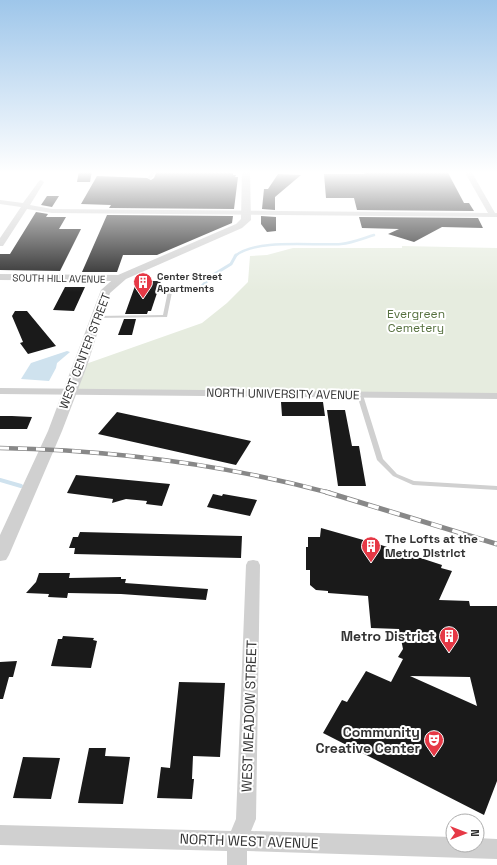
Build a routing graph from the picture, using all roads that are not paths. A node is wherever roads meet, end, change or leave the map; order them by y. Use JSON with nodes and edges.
{"nodes":[{"id":1,"x":21,"y":211,"type":"edge"},
{"id":2,"x":88,"y":211,"type":"edge"},
{"id":3,"x":247,"y":213,"type":"junction"},
{"id":4,"x":495,"y":215,"type":"edge"},
{"id":5,"x":3,"y":236,"type":"edge"},
{"id":6,"x":0,"y":244,"type":"edge"},
{"id":7,"x":0,"y":277,"type":"edge"},
{"id":8,"x":119,"y":278,"type":"junction"},
{"id":9,"x":170,"y":292,"type":"dead end"},
{"id":10,"x":97,"y":317,"type":"junction"},
{"id":11,"x":0,"y":391,"type":"edge"},
{"id":12,"x":69,"y":392,"type":"junction"},
{"id":13,"x":360,"y":394,"type":"junction"},
{"id":14,"x":497,"y":396,"type":"edge"},
{"id":15,"x":497,"y":488,"type":"edge"},
{"id":16,"x":0,"y":555,"type":"edge"},
{"id":17,"x":253,"y":565,"type":"dead end"},
{"id":18,"x":0,"y":835,"type":"edge"},
{"id":19,"x":238,"y":841,"type":"junction"},
{"id":20,"x":497,"y":849,"type":"edge"},
{"id":21,"x":237,"y":865,"type":"edge"}],
"edges":[{"from":1,"to":5,"type":"street"},
{"from":2,"to":3,"type":"street"},
{"from":3,"to":4,"type":"street"},
{"from":3,"to":8,"type":"street","name":"WEST CENTER STREET"},
{"from":5,"to":6,"type":"street"},
{"from":7,"to":8,"type":"street","name":"SOUTH HILL AVENUE"},
{"from":8,"to":10,"type":"street","name":"WEST CENTER STREET"},
{"from":9,"to":10,"type":"lane"},
{"from":10,"to":12,"type":"street","name":"WEST CENTER STREET"},
{"from":11,"to":12,"type":"street","name":"NORTH UNIVERSITY AVENUE"},
{"from":12,"to":13,"type":"street","name":"NORTH UNIVERSITY AVENUE"},
{"from":12,"to":16,"type":"street","name":"WEST CENTER STREET"},
{"from":13,"to":14,"type":"street","name":"NORTH UNIVERSITY AVENUE"},
{"from":13,"to":15,"type":"lane"},
{"from":17,"to":19,"type":"street","name":"WEST MEADOW STREET"},
{"from":18,"to":19,"type":"street","name":"NORTH WEST AVENUE"},
{"from":19,"to":20,"type":"street","name":"NORTH WEST AVENUE"},
{"from":19,"to":21,"type":"street","name":"WEST MEADOW STREET"}]}
